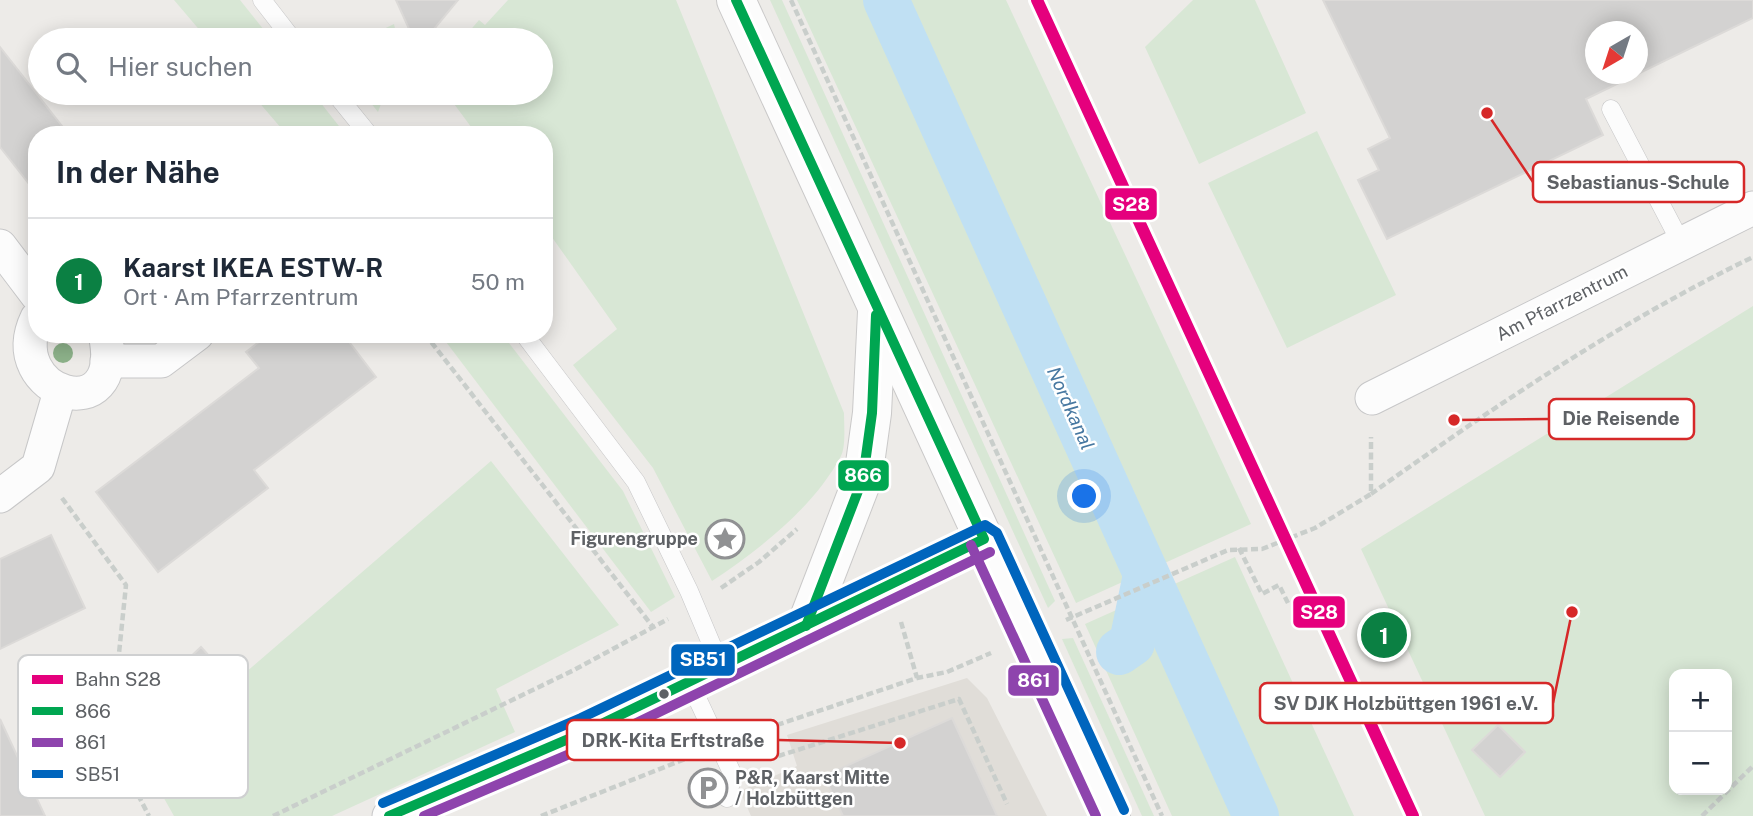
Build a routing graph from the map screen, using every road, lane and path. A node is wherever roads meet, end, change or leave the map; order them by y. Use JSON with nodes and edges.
{"nodes":[{"id":1,"x":262,"y":0,"type":"edge"},
{"id":2,"x":736,"y":0,"type":"edge"},
{"id":3,"x":791,"y":0,"type":"edge"},
{"id":4,"x":284,"y":28,"type":"edge"},
{"id":5,"x":345,"y":105,"type":"edge"},
{"id":6,"x":1611,"y":108,"type":"dead end"},
{"id":7,"x":362,"y":126,"type":"edge"},
{"id":8,"x":1753,"y":208,"type":"edge"},
{"id":9,"x":1681,"y":243,"type":"junction"},
{"id":10,"x":0,"y":246,"type":"edge"},
{"id":11,"x":1753,"y":257,"type":"edge"},
{"id":12,"x":28,"y":283,"type":"edge"},
{"id":13,"x":877,"y":307,"type":"junction"},
{"id":14,"x":28,"y":332,"type":"edge"},
{"id":15,"x":185,"y":343,"type":"edge"},
{"id":16,"x":432,"y":343,"type":"edge"},
{"id":17,"x":531,"y":343,"type":"edge"},
{"id":18,"x":106,"y":348,"type":"edge"},
{"id":19,"x":59,"y":395,"type":"junction"},
{"id":20,"x":1371,"y":398,"type":"joint"},
{"id":21,"x":38,"y":467,"type":"junction"},
{"id":22,"x":1371,"y":494,"type":"junction"},
{"id":23,"x":0,"y":496,"type":"edge"},
{"id":24,"x":850,"y":515,"type":"junction"},
{"id":25,"x":985,"y":539,"type":"junction"},
{"id":26,"x":1239,"y":548,"type":"junction"},
{"id":27,"x":890,"y":584,"type":"junction"},
{"id":28,"x":1288,"y":603,"type":"dead end"},
{"id":29,"x":696,"y":604,"type":"junction"},
{"id":30,"x":1072,"y":617,"type":"junction"},
{"id":31,"x":806,"y":626,"type":"junction"},
{"id":32,"x":653,"y":627,"type":"junction"},
{"id":33,"x":1028,"y":636,"type":"junction"},
{"id":34,"x":119,"y":655,"type":"edge"},
{"id":35,"x":721,"y":667,"type":"junction"},
{"id":36,"x":690,"y":682,"type":"junction"},
{"id":37,"x":720,"y":745,"type":"junction"},
{"id":38,"x":1753,"y":766,"type":"edge"},
{"id":39,"x":140,"y":798,"type":"edge"},
{"id":40,"x":727,"y":799,"type":"dead end"},
{"id":41,"x":1007,"y":804,"type":"dead end"},
{"id":42,"x":149,"y":816,"type":"edge"},
{"id":43,"x":273,"y":816,"type":"edge"},
{"id":44,"x":389,"y":816,"type":"edge"},
{"id":45,"x":1111,"y":816,"type":"edge"},
{"id":46,"x":1162,"y":816,"type":"edge"},
{"id":47,"x":1702,"y":816,"type":"edge"}],
"edges":[{"from":1,"to":4,"type":"lane"},
{"from":2,"to":13,"type":"main road"},
{"from":3,"to":30,"type":"path"},
{"from":5,"to":7,"type":"lane"},
{"from":6,"to":9,"type":"lane"},
{"from":8,"to":9,"type":"street","name":"Am Pfarrzentrum"},
{"from":9,"to":20,"type":"street","name":"Am Pfarrzentrum"},
{"from":10,"to":12,"type":"street"},
{"from":11,"to":22,"type":"path"},
{"from":13,"to":24,"type":"main road"},
{"from":13,"to":25,"type":"main road"},
{"from":14,"to":19,"type":"street"},
{"from":15,"to":18,"type":"street"},
{"from":16,"to":32,"type":"path"},
{"from":17,"to":29,"type":"lane"},
{"from":18,"to":19,"type":"street"},
{"from":19,"to":21,"type":"street"},
{"from":20,"to":22,"type":"path"},
{"from":21,"to":23,"type":"street"},
{"from":21,"to":34,"type":"path"},
{"from":22,"to":26,"type":"path"},
{"from":24,"to":29,"type":"path"},
{"from":24,"to":31,"type":"main road"},
{"from":25,"to":27,"type":"street"},
{"from":25,"to":33,"type":"main road"},
{"from":26,"to":28,"type":"path"},
{"from":26,"to":30,"type":"path"},
{"from":27,"to":31,"type":"street"},
{"from":27,"to":33,"type":"path"},
{"from":29,"to":32,"type":"path"},
{"from":29,"to":35,"type":"lane"},
{"from":30,"to":46,"type":"path"},
{"from":31,"to":35,"type":"street"},
{"from":32,"to":43,"type":"path"},
{"from":33,"to":45,"type":"main road"},
{"from":35,"to":36,"type":"street"},
{"from":36,"to":37,"type":"lane"},
{"from":36,"to":44,"type":"street"},
{"from":37,"to":40,"type":"lane"},
{"from":37,"to":41,"type":"path"},
{"from":38,"to":47,"type":"path"},
{"from":39,"to":42,"type":"path"}]}
